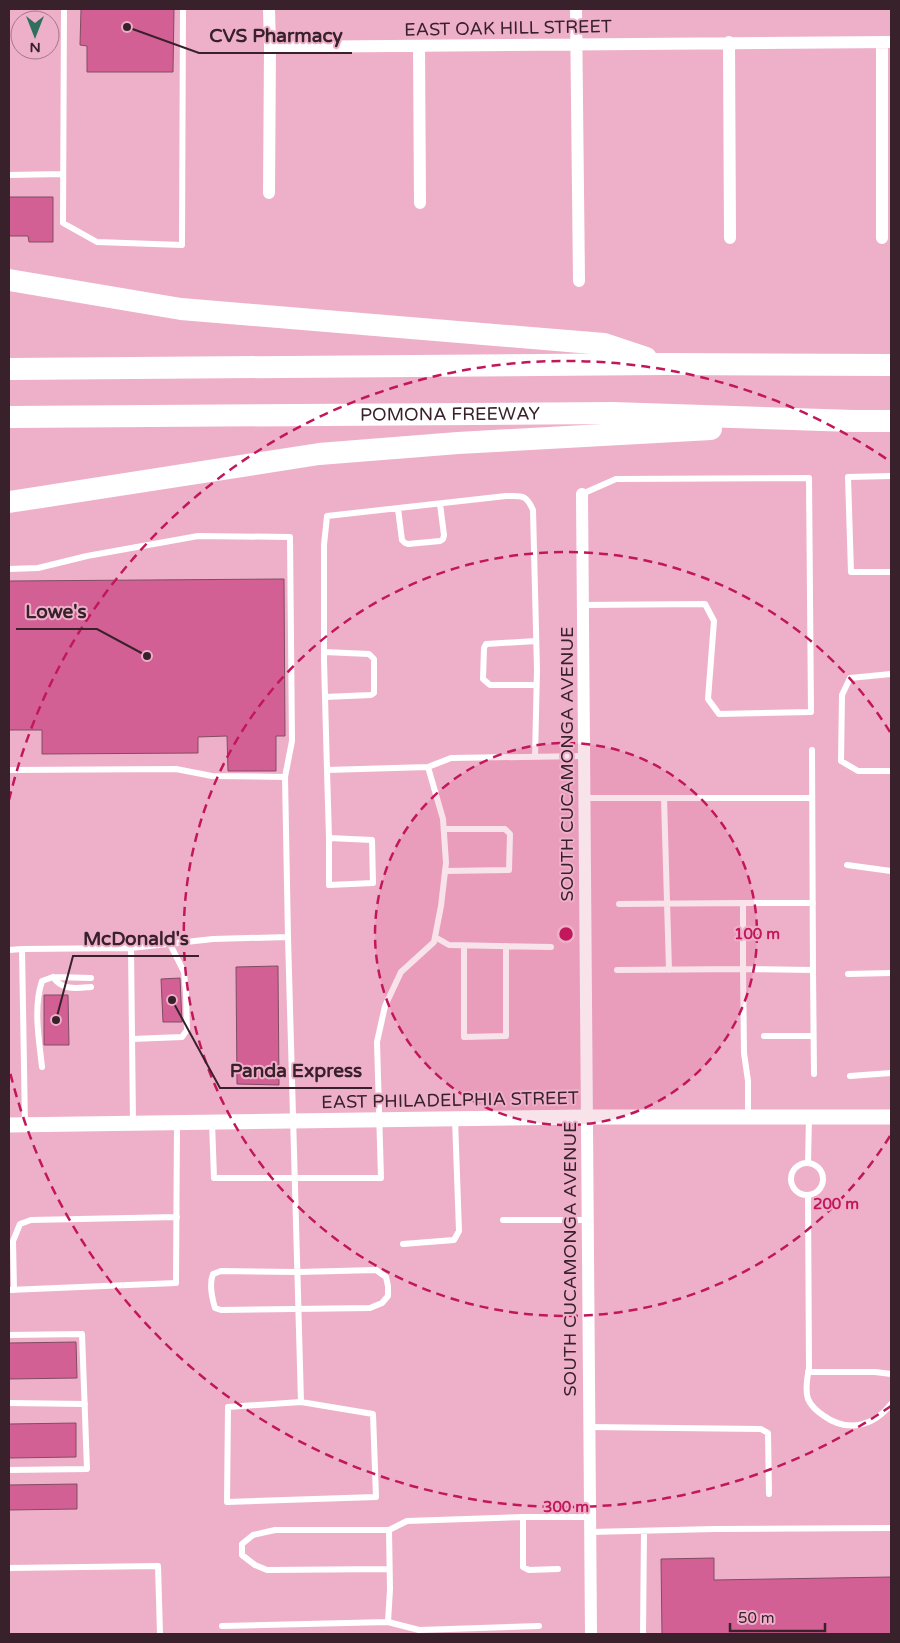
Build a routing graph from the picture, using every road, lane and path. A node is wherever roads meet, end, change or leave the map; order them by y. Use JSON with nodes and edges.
{"nodes":[{"id":1,"x":64,"y":9,"type":"edge"},
{"id":2,"x":183,"y":9,"type":"edge"},
{"id":3,"x":270,"y":9,"type":"edge"},
{"id":4,"x":576,"y":9,"type":"edge"},
{"id":5,"x":729,"y":42,"type":"junction"},
{"id":6,"x":887,"y":42,"type":"edge"},
{"id":7,"x":576,"y":45,"type":"junction"},
{"id":8,"x":419,"y":46,"type":"junction"},
{"id":9,"x":270,"y":47,"type":"junction"},
{"id":10,"x":63,"y":174,"type":"junction"},
{"id":11,"x":9,"y":175,"type":"edge"},
{"id":12,"x":269,"y":193,"type":"dead end"},
{"id":13,"x":420,"y":203,"type":"dead end"},
{"id":14,"x":730,"y":238,"type":"dead end"},
{"id":15,"x":882,"y":238,"type":"dead end"},
{"id":16,"x":9,"y":280,"type":"edge"},
{"id":17,"x":578,"y":281,"type":"dead end"},
{"id":18,"x":664,"y":364,"type":"junction"},
{"id":19,"x":891,"y":365,"type":"edge"},
{"id":20,"x":9,"y":369,"type":"edge"},
{"id":21,"x":9,"y":417,"type":"edge"},
{"id":22,"x":853,"y":421,"type":"junction"},
{"id":23,"x":891,"y":421,"type":"edge"},
{"id":24,"x":891,"y":476,"type":"edge"},
{"id":25,"x":582,"y":494,"type":"joint"},
{"id":26,"x":9,"y":502,"type":"edge"},
{"id":27,"x":440,"y":504,"type":"junction"},
{"id":28,"x":398,"y":509,"type":"junction"},
{"id":29,"x":9,"y":569,"type":"edge"},
{"id":30,"x":891,"y":572,"type":"edge"},
{"id":31,"x":583,"y":605,"type":"junction"},
{"id":32,"x":536,"y":641,"type":"junction"},
{"id":33,"x":324,"y":652,"type":"junction"},
{"id":34,"x":891,"y":674,"type":"edge"},
{"id":35,"x":536,"y":685,"type":"junction"},
{"id":36,"x":325,"y":697,"type":"junction"},
{"id":37,"x":812,"y":750,"type":"dead end"},
{"id":38,"x":584,"y":756,"type":"junction"},
{"id":39,"x":535,"y":757,"type":"junction"},
{"id":40,"x":428,"y":767,"type":"junction"},
{"id":41,"x":9,"y":770,"type":"edge"},
{"id":42,"x":327,"y":770,"type":"junction"},
{"id":43,"x":891,"y":771,"type":"edge"},
{"id":44,"x":286,"y":777,"type":"junction"},
{"id":45,"x":584,"y":798,"type":"junction"},
{"id":46,"x":664,"y":798,"type":"junction"},
{"id":47,"x":812,"y":798,"type":"junction"},
{"id":48,"x":444,"y":829,"type":"junction"},
{"id":49,"x":329,"y":838,"type":"junction"},
{"id":50,"x":847,"y":865,"type":"dead end"},
{"id":51,"x":445,"y":871,"type":"junction"},
{"id":52,"x":891,"y":871,"type":"edge"},
{"id":53,"x":742,"y":902,"type":"junction"},
{"id":54,"x":813,"y":902,"type":"junction"},
{"id":55,"x":620,"y":904,"type":"dead end"},
{"id":56,"x":667,"y":904,"type":"junction"},
{"id":57,"x":288,"y":937,"type":"junction"},
{"id":58,"x":435,"y":937,"type":"junction"},
{"id":59,"x":170,"y":944,"type":"junction"},
{"id":60,"x":464,"y":946,"type":"junction"},
{"id":61,"x":506,"y":946,"type":"junction"},
{"id":62,"x":551,"y":947,"type":"dead end"},
{"id":63,"x":131,"y":948,"type":"junction"},
{"id":64,"x":22,"y":949,"type":"junction"},
{"id":65,"x":9,"y":950,"type":"edge"},
{"id":66,"x":743,"y":969,"type":"junction"},
{"id":67,"x":617,"y":970,"type":"dead end"},
{"id":68,"x":669,"y":970,"type":"junction"},
{"id":69,"x":813,"y":970,"type":"junction"},
{"id":70,"x":891,"y":973,"type":"edge"},
{"id":71,"x":848,"y":974,"type":"dead end"},
{"id":72,"x":53,"y":977,"type":"junction"},
{"id":73,"x":91,"y":978,"type":"dead end"},
{"id":74,"x":92,"y":987,"type":"dead end"},
{"id":75,"x":764,"y":1036,"type":"dead end"},
{"id":76,"x":813,"y":1036,"type":"junction"},
{"id":77,"x":132,"y":1039,"type":"junction"},
{"id":78,"x":42,"y":1067,"type":"dead end"},
{"id":79,"x":891,"y":1073,"type":"edge"},
{"id":80,"x":814,"y":1074,"type":"dead end"},
{"id":81,"x":850,"y":1076,"type":"dead end"},
{"id":82,"x":891,"y":1116,"type":"edge"},
{"id":83,"x":587,"y":1117,"type":"junction"},
{"id":84,"x":748,"y":1117,"type":"junction"},
{"id":85,"x":810,"y":1117,"type":"junction"},
{"id":86,"x":455,"y":1119,"type":"junction"},
{"id":87,"x":378,"y":1120,"type":"junction"},
{"id":88,"x":294,"y":1121,"type":"junction"},
{"id":89,"x":212,"y":1122,"type":"junction"},
{"id":90,"x":133,"y":1123,"type":"junction"},
{"id":91,"x":178,"y":1123,"type":"junction"},
{"id":92,"x":25,"y":1124,"type":"junction"},
{"id":93,"x":9,"y":1125,"type":"edge"},
{"id":94,"x":808,"y":1163,"type":"junction"},
{"id":95,"x":295,"y":1177,"type":"junction"},
{"id":96,"x":808,"y":1194,"type":"junction"},
{"id":97,"x":177,"y":1217,"type":"junction"},
{"id":98,"x":503,"y":1220,"type":"dead end"},
{"id":99,"x":587,"y":1220,"type":"junction"},
{"id":100,"x":403,"y":1244,"type":"dead end"},
{"id":101,"x":298,"y":1272,"type":"junction"},
{"id":102,"x":11,"y":1290,"type":"edge"},
{"id":103,"x":298,"y":1309,"type":"junction"},
{"id":104,"x":9,"y":1335,"type":"edge"},
{"id":105,"x":808,"y":1372,"type":"junction"},
{"id":106,"x":891,"y":1374,"type":"edge"},
{"id":107,"x":301,"y":1402,"type":"junction"},
{"id":108,"x":9,"y":1403,"type":"edge"},
{"id":109,"x":85,"y":1404,"type":"junction"},
{"id":110,"x":891,"y":1404,"type":"edge"},
{"id":111,"x":589,"y":1427,"type":"junction"},
{"id":112,"x":9,"y":1470,"type":"edge"},
{"id":113,"x":769,"y":1494,"type":"dead end"},
{"id":114,"x":523,"y":1518,"type":"junction"},
{"id":115,"x":590,"y":1518,"type":"junction"},
{"id":116,"x":891,"y":1528,"type":"edge"},
{"id":117,"x":390,"y":1530,"type":"junction"},
{"id":118,"x":644,"y":1531,"type":"junction"},
{"id":119,"x":590,"y":1532,"type":"junction"},
{"id":120,"x":9,"y":1568,"type":"edge"},
{"id":121,"x":389,"y":1569,"type":"junction"},
{"id":122,"x":558,"y":1569,"type":"dead end"},
{"id":123,"x":388,"y":1622,"type":"junction"},
{"id":124,"x":222,"y":1626,"type":"dead end"},
{"id":125,"x":539,"y":1626,"type":"dead end"},
{"id":126,"x":160,"y":1634,"type":"edge"},
{"id":127,"x":591,"y":1634,"type":"edge"},
{"id":128,"x":644,"y":1634,"type":"edge"}],
"edges":[{"from":1,"to":10,"type":"lane"},
{"from":2,"to":10,"type":"lane"},
{"from":3,"to":9,"type":"street"},
{"from":4,"to":7,"type":"street"},
{"from":5,"to":6,"type":"street","name":"EAST OAK HILL STREET"},
{"from":5,"to":7,"type":"street","name":"EAST OAK HILL STREET"},
{"from":5,"to":14,"type":"street"},
{"from":6,"to":15,"type":"street"},
{"from":7,"to":8,"type":"street","name":"EAST OAK HILL STREET"},
{"from":7,"to":17,"type":"street"},
{"from":8,"to":9,"type":"street","name":"EAST OAK HILL STREET"},
{"from":8,"to":13,"type":"street"},
{"from":9,"to":12,"type":"street"},
{"from":10,"to":11,"type":"lane"},
{"from":16,"to":18,"type":"highway"},
{"from":18,"to":19,"type":"highway"},
{"from":18,"to":20,"type":"highway"},
{"from":21,"to":22,"type":"highway","name":"POMONA FREEWAY"},
{"from":22,"to":23,"type":"highway","name":"POMONA FREEWAY"},
{"from":22,"to":26,"type":"highway"},
{"from":24,"to":30,"type":"lane"},
{"from":25,"to":31,"type":"street","name":"SOUTH CUCAMONGA AVENUE"},
{"from":25,"to":31,"type":"lane"},
{"from":27,"to":28,"type":"lane"},
{"from":27,"to":28,"type":"lane"},
{"from":27,"to":32,"type":"lane"},
{"from":28,"to":33,"type":"lane"},
{"from":29,"to":44,"type":"lane"},
{"from":31,"to":38,"type":"street","name":"SOUTH CUCAMONGA AVENUE"},
{"from":32,"to":35,"type":"lane"},
{"from":32,"to":35,"type":"lane"},
{"from":33,"to":36,"type":"lane"},
{"from":33,"to":36,"type":"lane"},
{"from":34,"to":43,"type":"lane"},
{"from":35,"to":39,"type":"lane"},
{"from":36,"to":42,"type":"lane"},
{"from":37,"to":47,"type":"lane"},
{"from":38,"to":39,"type":"lane"},
{"from":38,"to":45,"type":"street","name":"SOUTH CUCAMONGA AVENUE"},
{"from":39,"to":40,"type":"lane"},
{"from":40,"to":42,"type":"lane"},
{"from":40,"to":48,"type":"lane"},
{"from":41,"to":44,"type":"lane"},
{"from":42,"to":49,"type":"lane"},
{"from":44,"to":57,"type":"lane"},
{"from":45,"to":46,"type":"lane"},
{"from":45,"to":83,"type":"street","name":"SOUTH CUCAMONGA AVENUE"},
{"from":46,"to":47,"type":"lane"},
{"from":46,"to":56,"type":"lane"},
{"from":47,"to":54,"type":"lane"},
{"from":48,"to":51,"type":"lane"},
{"from":48,"to":51,"type":"lane"},
{"from":49,"to":49,"type":"lane"},
{"from":50,"to":52,"type":"lane"},
{"from":51,"to":58,"type":"lane"},
{"from":53,"to":54,"type":"lane"},
{"from":53,"to":56,"type":"lane"},
{"from":53,"to":66,"type":"lane"},
{"from":54,"to":69,"type":"lane"},
{"from":55,"to":56,"type":"lane"},
{"from":56,"to":68,"type":"lane"},
{"from":57,"to":59,"type":"lane"},
{"from":57,"to":88,"type":"lane"},
{"from":58,"to":60,"type":"lane"},
{"from":58,"to":87,"type":"lane"},
{"from":59,"to":63,"type":"lane"},
{"from":59,"to":77,"type":"lane"},
{"from":60,"to":61,"type":"lane"},
{"from":60,"to":61,"type":"lane"},
{"from":61,"to":62,"type":"lane"},
{"from":63,"to":64,"type":"lane"},
{"from":63,"to":77,"type":"lane"},
{"from":64,"to":65,"type":"lane"},
{"from":64,"to":92,"type":"lane"},
{"from":66,"to":68,"type":"lane"},
{"from":66,"to":69,"type":"lane"},
{"from":66,"to":84,"type":"lane"},
{"from":67,"to":68,"type":"lane"},
{"from":69,"to":76,"type":"lane"},
{"from":70,"to":71,"type":"lane"},
{"from":72,"to":73,"type":"lane"},
{"from":72,"to":74,"type":"lane"},
{"from":72,"to":78,"type":"lane"},
{"from":75,"to":76,"type":"lane"},
{"from":76,"to":80,"type":"lane"},
{"from":77,"to":90,"type":"lane"},
{"from":79,"to":81,"type":"lane"},
{"from":82,"to":85,"type":"street","name":"EAST PHILADELPHIA STREET"},
{"from":83,"to":84,"type":"street","name":"EAST PHILADELPHIA STREET"},
{"from":83,"to":86,"type":"street","name":"EAST PHILADELPHIA STREET"},
{"from":83,"to":99,"type":"street","name":"SOUTH CUCAMONGA AVENUE"},
{"from":84,"to":85,"type":"street","name":"EAST PHILADELPHIA STREET"},
{"from":85,"to":94,"type":"lane"},
{"from":86,"to":87,"type":"street","name":"EAST PHILADELPHIA STREET"},
{"from":86,"to":100,"type":"lane"},
{"from":87,"to":88,"type":"street","name":"EAST PHILADELPHIA STREET"},
{"from":87,"to":95,"type":"lane"},
{"from":88,"to":89,"type":"street","name":"EAST PHILADELPHIA STREET"},
{"from":88,"to":95,"type":"lane"},
{"from":89,"to":91,"type":"street","name":"EAST PHILADELPHIA STREET"},
{"from":89,"to":95,"type":"lane"},
{"from":90,"to":91,"type":"street","name":"EAST PHILADELPHIA STREET"},
{"from":90,"to":92,"type":"street","name":"EAST PHILADELPHIA STREET"},
{"from":91,"to":97,"type":"lane"},
{"from":92,"to":93,"type":"street","name":"EAST PHILADELPHIA STREET"},
{"from":94,"to":96,"type":"lane"},
{"from":94,"to":96,"type":"lane"},
{"from":95,"to":101,"type":"lane"},
{"from":96,"to":105,"type":"lane"},
{"from":97,"to":102,"type":"lane"},
{"from":97,"to":102,"type":"lane"},
{"from":98,"to":99,"type":"lane"},
{"from":99,"to":111,"type":"street","name":"SOUTH CUCAMONGA AVENUE"},
{"from":101,"to":103,"type":"lane"},
{"from":101,"to":103,"type":"lane"},
{"from":101,"to":103,"type":"lane"},
{"from":103,"to":107,"type":"lane"},
{"from":104,"to":109,"type":"lane"},
{"from":105,"to":106,"type":"lane"},
{"from":105,"to":110,"type":"lane"},
{"from":107,"to":107,"type":"lane"},
{"from":108,"to":109,"type":"lane"},
{"from":109,"to":112,"type":"lane"},
{"from":111,"to":113,"type":"lane"},
{"from":111,"to":115,"type":"street","name":"SOUTH CUCAMONGA AVENUE"},
{"from":114,"to":115,"type":"lane"},
{"from":114,"to":117,"type":"lane"},
{"from":114,"to":122,"type":"lane"},
{"from":115,"to":119,"type":"street","name":"SOUTH CUCAMONGA AVENUE"},
{"from":116,"to":118,"type":"lane"},
{"from":117,"to":121,"type":"lane"},
{"from":117,"to":121,"type":"lane"},
{"from":118,"to":119,"type":"lane"},
{"from":118,"to":128,"type":"lane"},
{"from":119,"to":127,"type":"street","name":"SOUTH CUCAMONGA AVENUE"},
{"from":120,"to":126,"type":"lane"},
{"from":121,"to":123,"type":"lane"},
{"from":123,"to":124,"type":"lane"},
{"from":123,"to":125,"type":"lane"}]}
